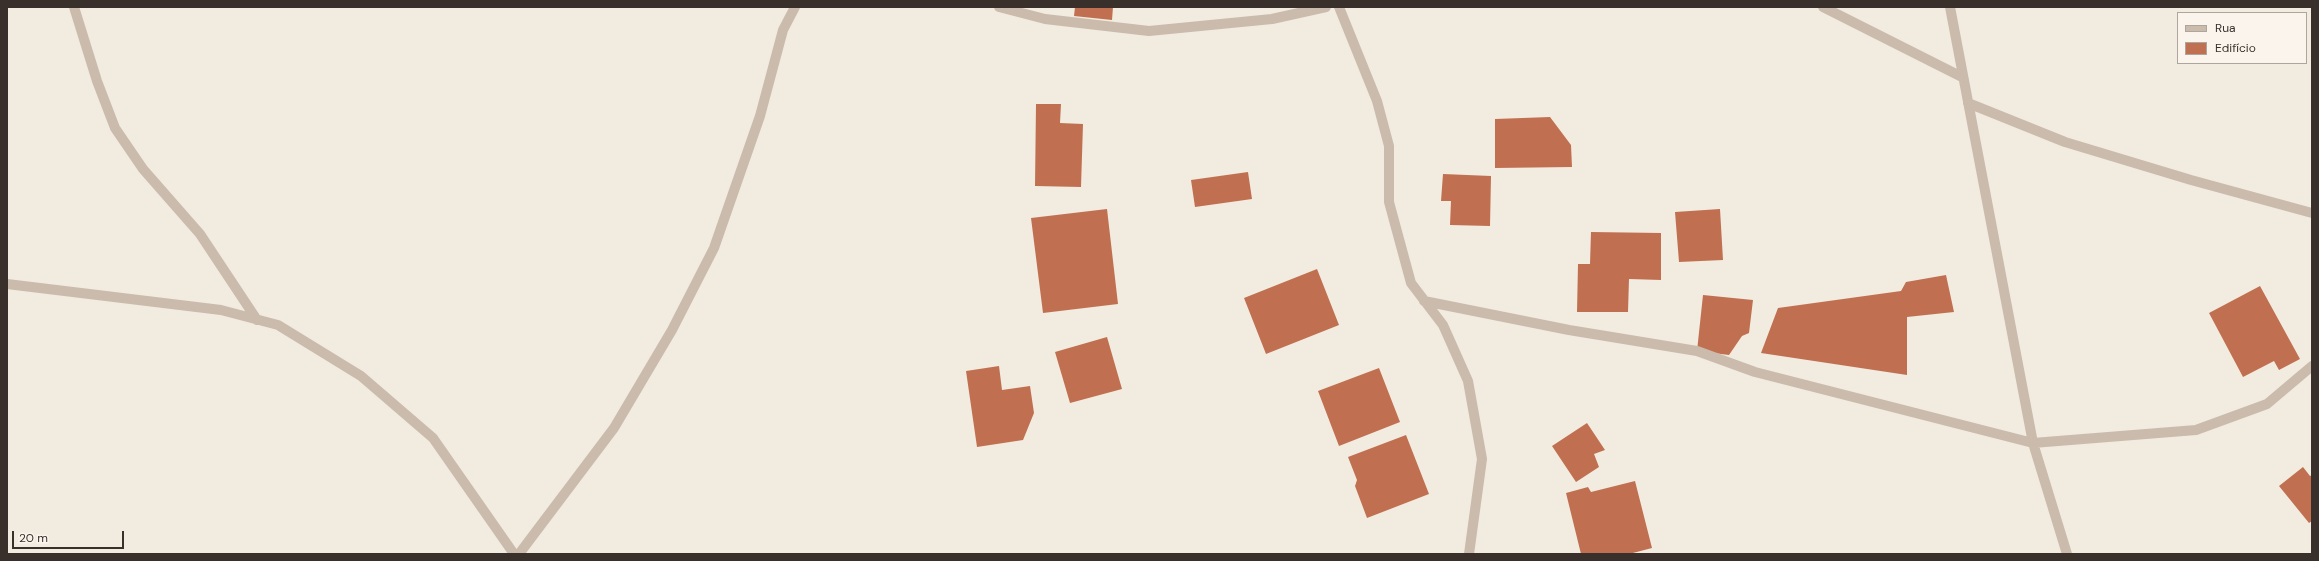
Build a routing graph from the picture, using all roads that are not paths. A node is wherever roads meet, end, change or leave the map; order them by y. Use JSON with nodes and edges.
{"nodes":[{"id":1,"x":74,"y":7,"type":"edge"},
{"id":2,"x":795,"y":7,"type":"edge"},
{"id":3,"x":999,"y":7,"type":"edge"},
{"id":4,"x":1326,"y":7,"type":"edge"},
{"id":5,"x":1339,"y":7,"type":"edge"},
{"id":6,"x":1823,"y":7,"type":"edge"},
{"id":7,"x":1950,"y":7,"type":"edge"},
{"id":8,"x":1962,"y":77,"type":"junction"},
{"id":9,"x":1968,"y":103,"type":"junction"},
{"id":10,"x":2312,"y":213,"type":"edge"},
{"id":11,"x":7,"y":284,"type":"edge"},
{"id":12,"x":1424,"y":301,"type":"junction"},
{"id":13,"x":257,"y":320,"type":"junction"},
{"id":14,"x":2312,"y":366,"type":"edge"},
{"id":15,"x":2033,"y":443,"type":"junction"},
{"id":16,"x":514,"y":554,"type":"edge"},
{"id":17,"x":519,"y":554,"type":"edge"},
{"id":18,"x":1469,"y":554,"type":"edge"},
{"id":19,"x":2067,"y":554,"type":"edge"}],
"edges":[{"from":1,"to":13,"type":"street"},
{"from":2,"to":17,"type":"street"},
{"from":3,"to":4,"type":"street"},
{"from":5,"to":12,"type":"street"},
{"from":6,"to":8,"type":"street"},
{"from":7,"to":8,"type":"street"},
{"from":8,"to":9,"type":"street"},
{"from":9,"to":10,"type":"street"},
{"from":9,"to":15,"type":"street"},
{"from":11,"to":13,"type":"street"},
{"from":12,"to":15,"type":"street"},
{"from":12,"to":18,"type":"street"},
{"from":13,"to":16,"type":"street"},
{"from":14,"to":15,"type":"street"},
{"from":15,"to":19,"type":"street"}]}
